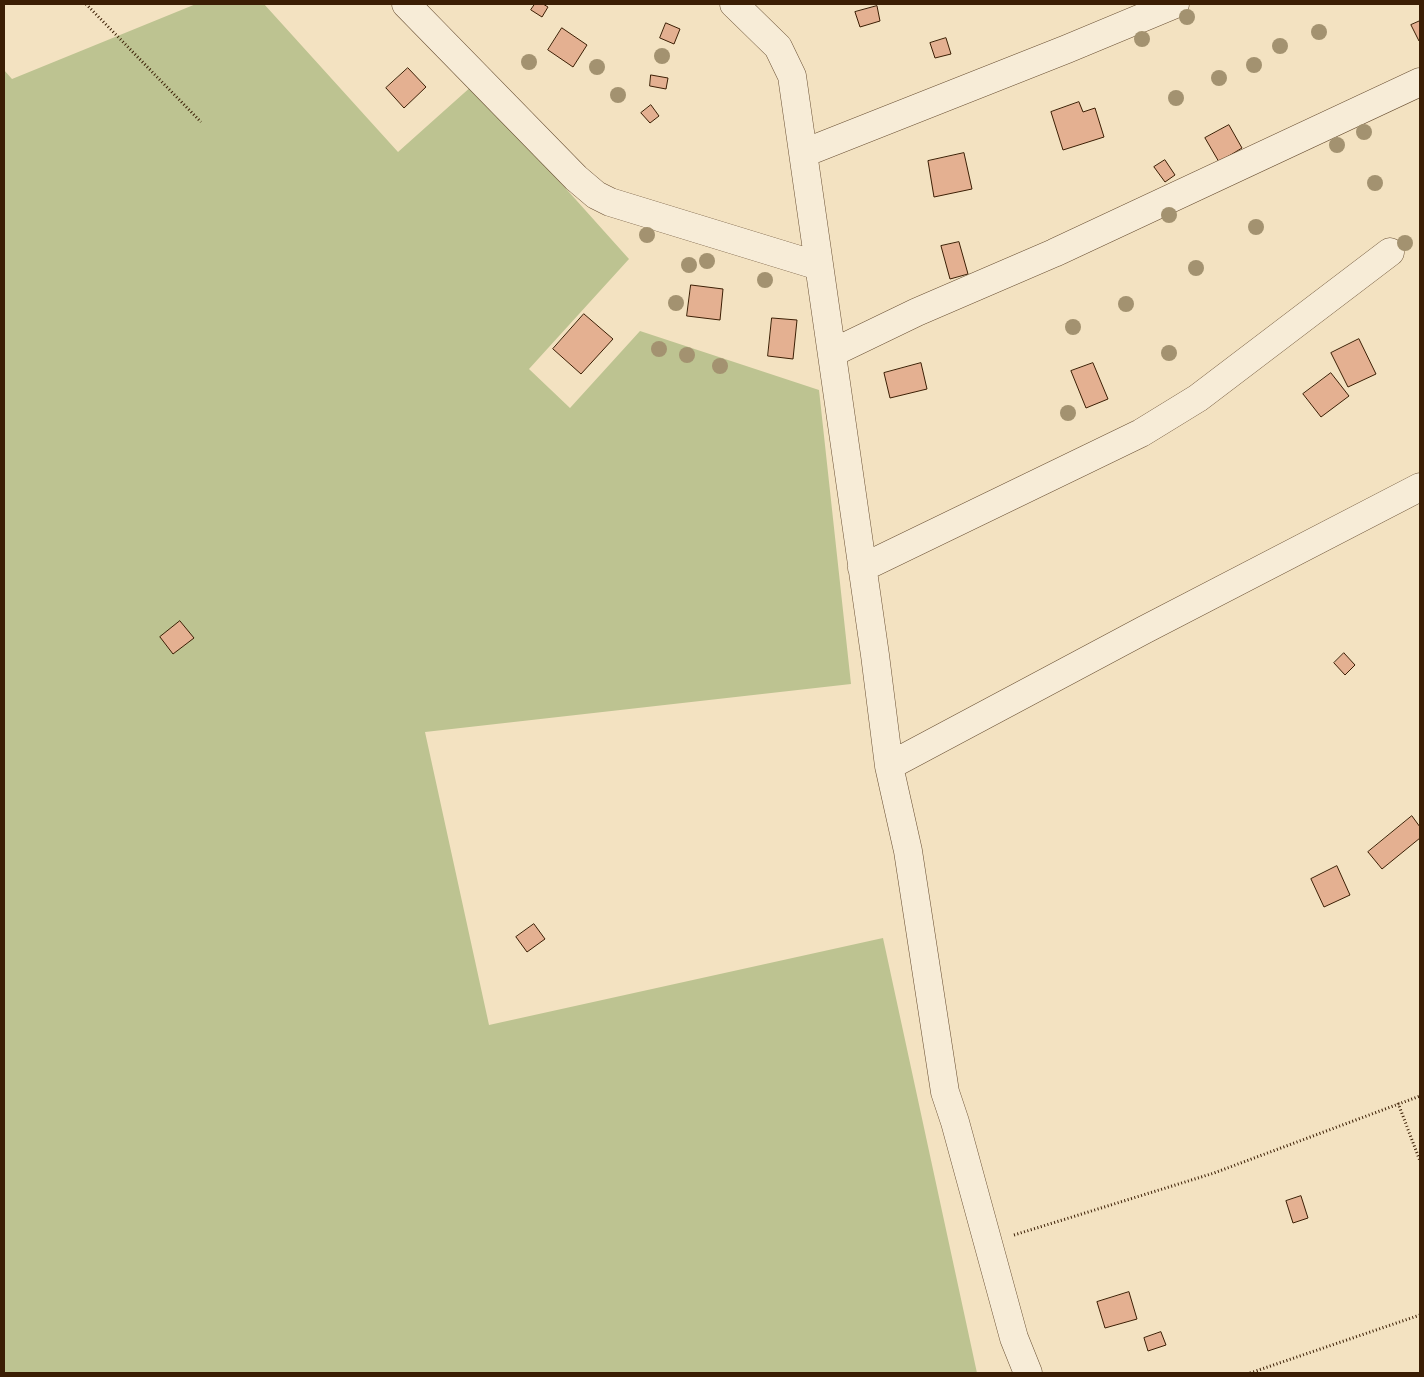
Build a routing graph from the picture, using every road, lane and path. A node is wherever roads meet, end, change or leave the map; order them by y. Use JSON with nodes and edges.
{"nodes":[{"id":1,"x":86,"y":4,"type":"edge"},
{"id":2,"x":406,"y":4,"type":"edge"},
{"id":3,"x":734,"y":4,"type":"edge"},
{"id":4,"x":1176,"y":4,"type":"edge"},
{"id":5,"x":1420,"y":82,"type":"edge"},
{"id":6,"x":201,"y":122,"type":"dead end"},
{"id":7,"x":804,"y":153,"type":"junction"},
{"id":8,"x":1390,"y":252,"type":"dead end"},
{"id":9,"x":819,"y":266,"type":"junction"},
{"id":10,"x":832,"y":352,"type":"junction"},
{"id":11,"x":1420,"y":486,"type":"edge"},
{"id":12,"x":862,"y":568,"type":"junction"},
{"id":13,"x":889,"y":766,"type":"junction"},
{"id":14,"x":1420,"y":1096,"type":"edge"},
{"id":15,"x":1398,"y":1103,"type":"junction"},
{"id":16,"x":1420,"y":1161,"type":"edge"},
{"id":17,"x":987,"y":1243,"type":"junction"},
{"id":18,"x":1420,"y":1315,"type":"edge"},
{"id":19,"x":1028,"y":1373,"type":"edge"},
{"id":20,"x":1250,"y":1373,"type":"edge"}],
"edges":[{"from":1,"to":6,"type":"path"},
{"from":2,"to":9,"type":"street"},
{"from":3,"to":7,"type":"street"},
{"from":4,"to":7,"type":"street"},
{"from":5,"to":10,"type":"street"},
{"from":7,"to":9,"type":"street"},
{"from":8,"to":12,"type":"street"},
{"from":9,"to":10,"type":"street"},
{"from":10,"to":12,"type":"street"},
{"from":11,"to":13,"type":"street"},
{"from":12,"to":13,"type":"street"},
{"from":13,"to":17,"type":"street"},
{"from":14,"to":15,"type":"path"},
{"from":15,"to":16,"type":"path"},
{"from":15,"to":17,"type":"path"},
{"from":17,"to":19,"type":"street"},
{"from":18,"to":20,"type":"path"}]}
